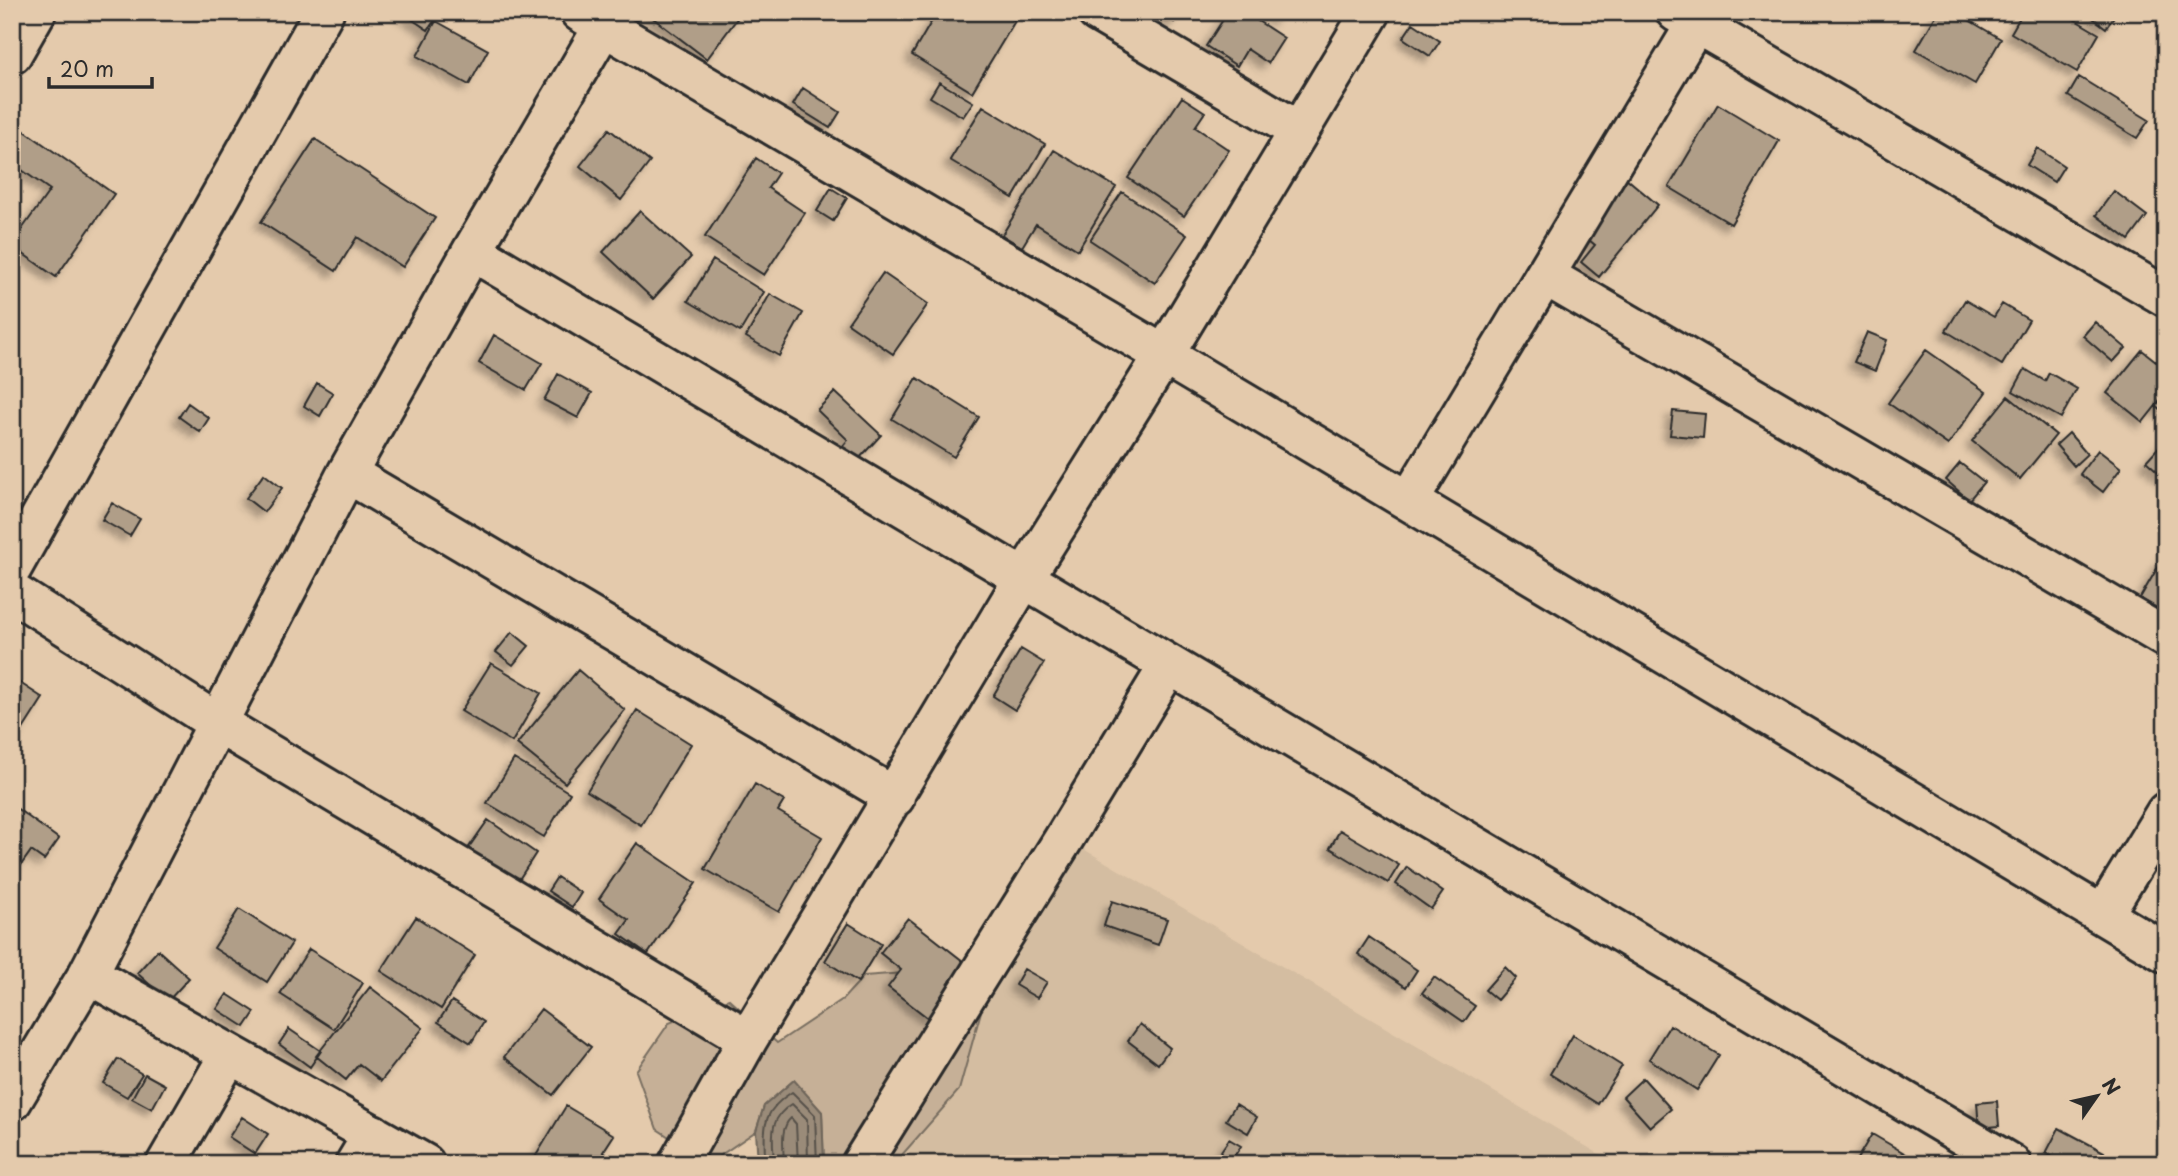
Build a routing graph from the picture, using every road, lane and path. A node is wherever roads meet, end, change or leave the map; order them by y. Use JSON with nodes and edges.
{"nodes":[{"id":1,"x":36,"y":12,"type":"edge"},
{"id":2,"x":324,"y":12,"type":"edge"},
{"id":3,"x":1097,"y":12,"type":"edge"},
{"id":4,"x":1371,"y":12,"type":"edge"},
{"id":5,"x":1692,"y":16,"type":"edge"},
{"id":6,"x":599,"y":17,"type":"edge"},
{"id":7,"x":12,"y":54,"type":"edge"},
{"id":8,"x":1299,"y":131,"type":"junction"},
{"id":9,"x":472,"y":251,"type":"junction"},
{"id":10,"x":1546,"y":276,"type":"junction"},
{"id":11,"x":2166,"y":297,"type":"edge"},
{"id":12,"x":1164,"y":355,"type":"junction"},
{"id":13,"x":347,"y":472,"type":"junction"},
{"id":14,"x":1409,"y":500,"type":"junction"},
{"id":15,"x":12,"y":568,"type":"edge"},
{"id":16,"x":1024,"y":578,"type":"junction"},
{"id":17,"x":12,"y":592,"type":"edge"},
{"id":18,"x":2166,"y":638,"type":"edge"},
{"id":19,"x":1169,"y":665,"type":"junction"},
{"id":20,"x":219,"y":724,"type":"junction"},
{"id":21,"x":895,"y":797,"type":"junction"},
{"id":22,"x":2166,"y":812,"type":"edge"},
{"id":23,"x":2103,"y":915,"type":"junction"},
{"id":24,"x":2166,"y":953,"type":"edge"},
{"id":25,"x":88,"y":974,"type":"junction"},
{"id":26,"x":748,"y":1039,"type":"junction"},
{"id":27,"x":229,"y":1055,"type":"junction"},
{"id":28,"x":12,"y":1101,"type":"edge"},
{"id":29,"x":364,"y":1149,"type":"edge"},
{"id":30,"x":166,"y":1164,"type":"edge"},
{"id":31,"x":425,"y":1164,"type":"edge"},
{"id":32,"x":678,"y":1164,"type":"edge"},
{"id":33,"x":861,"y":1164,"type":"edge"},
{"id":34,"x":2011,"y":1164,"type":"edge"}],
"edges":[{"from":1,"to":7,"type":"street"},
{"from":2,"to":15,"type":"street"},
{"from":3,"to":8,"type":"street"},
{"from":4,"to":8,"type":"street"},
{"from":5,"to":10,"type":"street"},
{"from":5,"to":11,"type":"street"},
{"from":6,"to":9,"type":"street"},
{"from":6,"to":12,"type":"street"},
{"from":8,"to":12,"type":"street"},
{"from":9,"to":13,"type":"street"},
{"from":9,"to":16,"type":"street"},
{"from":10,"to":14,"type":"street"},
{"from":10,"to":18,"type":"street"},
{"from":12,"to":14,"type":"street"},
{"from":12,"to":16,"type":"street"},
{"from":13,"to":20,"type":"street"},
{"from":13,"to":21,"type":"street"},
{"from":14,"to":23,"type":"street"},
{"from":16,"to":19,"type":"street"},
{"from":16,"to":21,"type":"street"},
{"from":17,"to":20,"type":"street"},
{"from":19,"to":33,"type":"street"},
{"from":19,"to":34,"type":"street"},
{"from":20,"to":25,"type":"street"},
{"from":20,"to":26,"type":"street"},
{"from":21,"to":26,"type":"street"},
{"from":22,"to":23,"type":"street"},
{"from":23,"to":24,"type":"street"},
{"from":25,"to":27,"type":"street"},
{"from":25,"to":28,"type":"street"},
{"from":26,"to":32,"type":"street"},
{"from":27,"to":29,"type":"street"},
{"from":27,"to":30,"type":"street"},
{"from":29,"to":31,"type":"street"}]}
